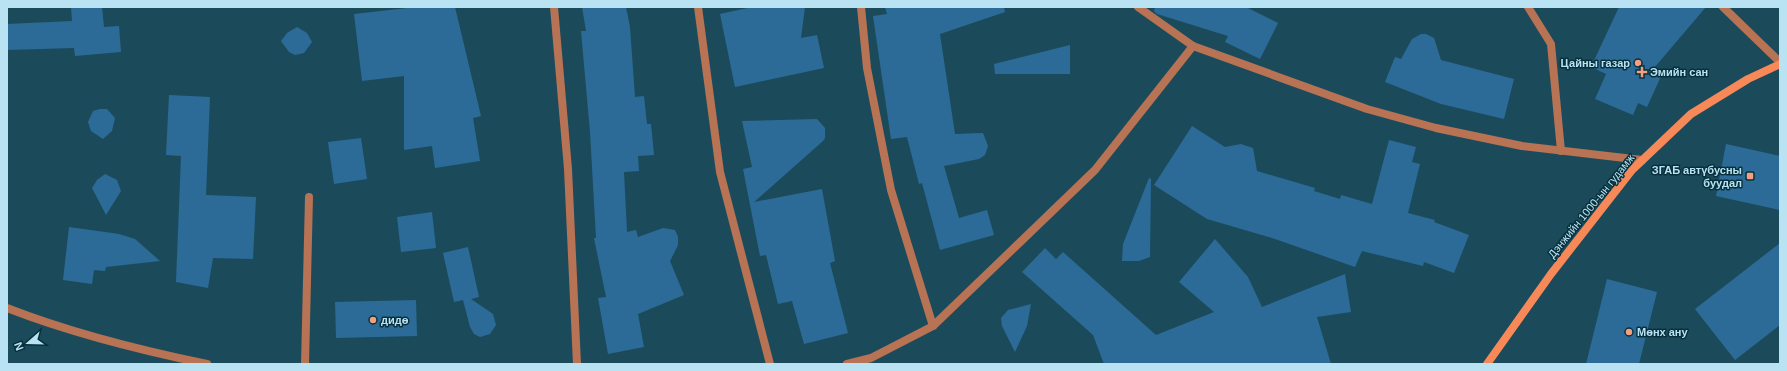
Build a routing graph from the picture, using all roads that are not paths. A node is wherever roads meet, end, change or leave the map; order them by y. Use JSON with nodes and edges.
{"nodes":[{"id":1,"x":554,"y":7,"type":"edge"},
{"id":2,"x":698,"y":7,"type":"edge"},
{"id":3,"x":861,"y":7,"type":"edge"},
{"id":4,"x":1138,"y":7,"type":"edge"},
{"id":5,"x":1528,"y":7,"type":"edge"},
{"id":6,"x":1723,"y":7,"type":"edge"},
{"id":7,"x":1193,"y":46,"type":"junction"},
{"id":8,"x":1780,"y":63,"type":"edge"},
{"id":9,"x":1561,"y":150,"type":"junction"},
{"id":10,"x":1642,"y":160,"type":"junction"},
{"id":11,"x":309,"y":197,"type":"dead end"},
{"id":12,"x":7,"y":308,"type":"edge"},
{"id":13,"x":933,"y":326,"type":"junction"},
{"id":14,"x":207,"y":364,"type":"edge"},
{"id":15,"x":305,"y":364,"type":"edge"},
{"id":16,"x":577,"y":364,"type":"edge"},
{"id":17,"x":770,"y":364,"type":"edge"},
{"id":18,"x":847,"y":364,"type":"edge"},
{"id":19,"x":1487,"y":364,"type":"edge"}],
"edges":[{"from":1,"to":16,"type":"street"},
{"from":2,"to":17,"type":"street"},
{"from":3,"to":13,"type":"street"},
{"from":4,"to":7,"type":"street"},
{"from":5,"to":9,"type":"street"},
{"from":6,"to":8,"type":"street"},
{"from":7,"to":9,"type":"street"},
{"from":7,"to":13,"type":"street"},
{"from":8,"to":10,"type":"main road","name":"Дэнжийн 1000-ын гудамж"},
{"from":9,"to":10,"type":"street"},
{"from":10,"to":19,"type":"main road","name":"Дэнжийн 1000-ын гудамж"},
{"from":11,"to":15,"type":"street"},
{"from":12,"to":14,"type":"street"},
{"from":13,"to":18,"type":"street"}]}
